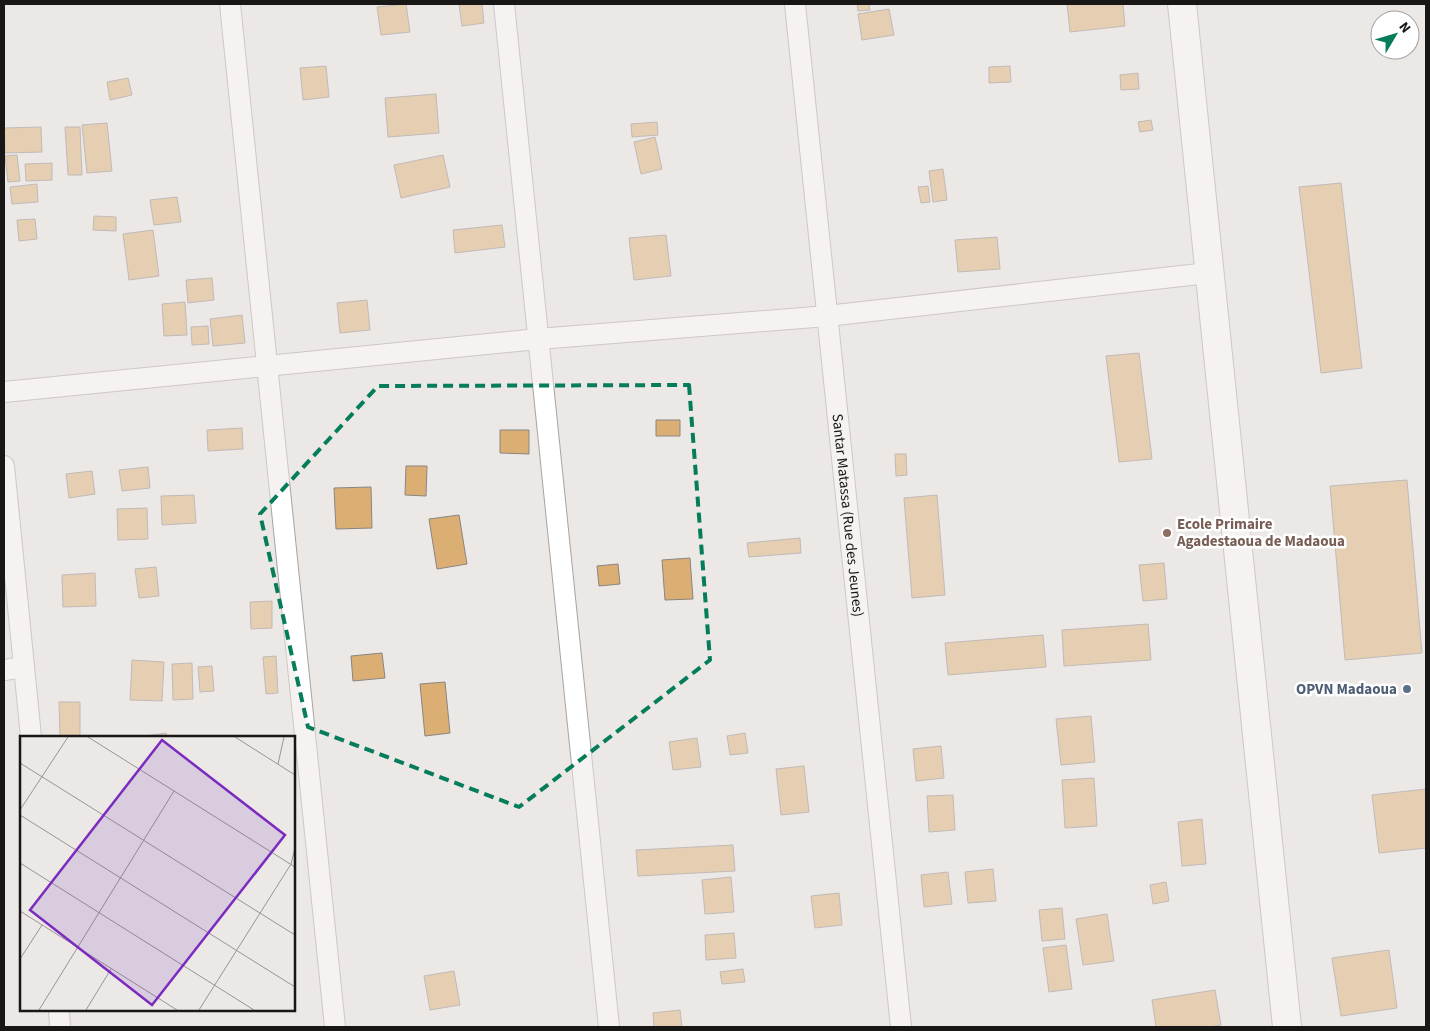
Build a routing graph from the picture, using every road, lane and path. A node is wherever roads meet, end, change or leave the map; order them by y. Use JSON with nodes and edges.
{"nodes":[{"id":1,"x":230,"y":4,"type":"edge"},
{"id":2,"x":504,"y":4,"type":"edge"},
{"id":3,"x":795,"y":4,"type":"edge"},
{"id":4,"x":1182,"y":4,"type":"edge"},
{"id":5,"x":1208,"y":273,"type":"junction"},
{"id":6,"x":826,"y":316,"type":"junction"},
{"id":7,"x":538,"y":339,"type":"junction"},
{"id":8,"x":267,"y":366,"type":"junction"},
{"id":9,"x":4,"y":392,"type":"edge"},
{"id":10,"x":4,"y":466,"type":"edge"},
{"id":11,"x":24,"y":667,"type":"junction"},
{"id":12,"x":4,"y":670,"type":"edge"},
{"id":13,"x":31,"y":736,"type":"edge"},
{"id":14,"x":59,"y":1011,"type":"edge"},
{"id":15,"x":60,"y":1027,"type":"edge"},
{"id":16,"x":335,"y":1027,"type":"edge"},
{"id":17,"x":609,"y":1027,"type":"edge"},
{"id":18,"x":901,"y":1027,"type":"edge"},
{"id":19,"x":1287,"y":1027,"type":"edge"}],
"edges":[{"from":1,"to":8,"type":"street"},
{"from":2,"to":7,"type":"street"},
{"from":3,"to":6,"type":"street","name":"Santar Matassa (Rue des Jeunes)"},
{"from":4,"to":5,"type":"highway"},
{"from":5,"to":6,"type":"street"},
{"from":5,"to":19,"type":"highway"},
{"from":6,"to":7,"type":"street"},
{"from":6,"to":18,"type":"street","name":"Santar Matassa (Rue des Jeunes)"},
{"from":7,"to":8,"type":"street"},
{"from":7,"to":17,"type":"street"},
{"from":8,"to":9,"type":"street"},
{"from":8,"to":16,"type":"street"},
{"from":10,"to":11,"type":"street"},
{"from":11,"to":12,"type":"street"},
{"from":11,"to":13,"type":"street"},
{"from":14,"to":15,"type":"street"}]}
